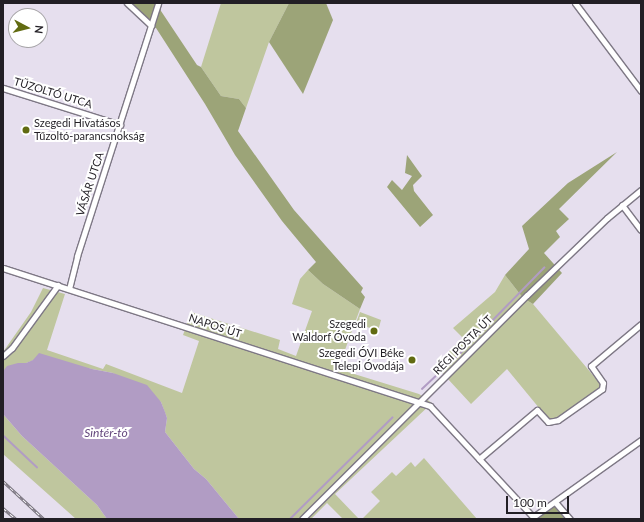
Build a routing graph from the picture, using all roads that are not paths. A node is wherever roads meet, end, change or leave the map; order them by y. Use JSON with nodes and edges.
{"nodes":[{"id":1,"x":128,"y":3,"type":"edge"},
{"id":2,"x":158,"y":3,"type":"edge"},
{"id":3,"x":575,"y":3,"type":"edge"},
{"id":4,"x":151,"y":25,"type":"junction"},
{"id":5,"x":3,"y":88,"type":"edge"},
{"id":6,"x":641,"y":91,"type":"edge"},
{"id":7,"x":120,"y":125,"type":"junction"},
{"id":8,"x":641,"y":190,"type":"edge"},
{"id":9,"x":622,"y":205,"type":"junction"},
{"id":10,"x":641,"y":230,"type":"edge"},
{"id":11,"x":3,"y":268,"type":"edge"},
{"id":12,"x":58,"y":285,"type":"junction"},
{"id":13,"x":69,"y":289,"type":"junction"},
{"id":14,"x":641,"y":324,"type":"edge"},
{"id":15,"x":3,"y":356,"type":"edge"},
{"id":16,"x":421,"y":402,"type":"junction"},
{"id":17,"x":641,"y":440,"type":"edge"},
{"id":18,"x":480,"y":459,"type":"junction"},
{"id":19,"x":554,"y":502,"type":"junction"},
{"id":20,"x":302,"y":519,"type":"edge"},
{"id":21,"x":570,"y":519,"type":"edge"}],
"edges":[{"from":1,"to":4,"type":"street"},
{"from":2,"to":4,"type":"street","name":"VÁSÁR UTCA"},
{"from":3,"to":6,"type":"street"},
{"from":4,"to":7,"type":"street","name":"VÁSÁR UTCA"},
{"from":5,"to":7,"type":"street","name":"TŰZOLTÓ UTCA"},
{"from":7,"to":13,"type":"street","name":"VÁSÁR UTCA"},
{"from":8,"to":9,"type":"street","name":"RÉGI POSTA ÚT"},
{"from":9,"to":10,"type":"street"},
{"from":9,"to":16,"type":"street","name":"RÉGI POSTA ÚT"},
{"from":11,"to":12,"type":"street","name":"NAPOS ÚT"},
{"from":12,"to":13,"type":"street","name":"NAPOS ÚT"},
{"from":12,"to":15,"type":"street"},
{"from":13,"to":16,"type":"street","name":"NAPOS ÚT"},
{"from":14,"to":18,"type":"street"},
{"from":16,"to":18,"type":"street","name":"NAPOS ÚT"},
{"from":16,"to":20,"type":"street","name":"RÉGI POSTA ÚT"},
{"from":17,"to":19,"type":"street"},
{"from":18,"to":19,"type":"street","name":"NAPOS ÚT"},
{"from":19,"to":21,"type":"street"}]}
